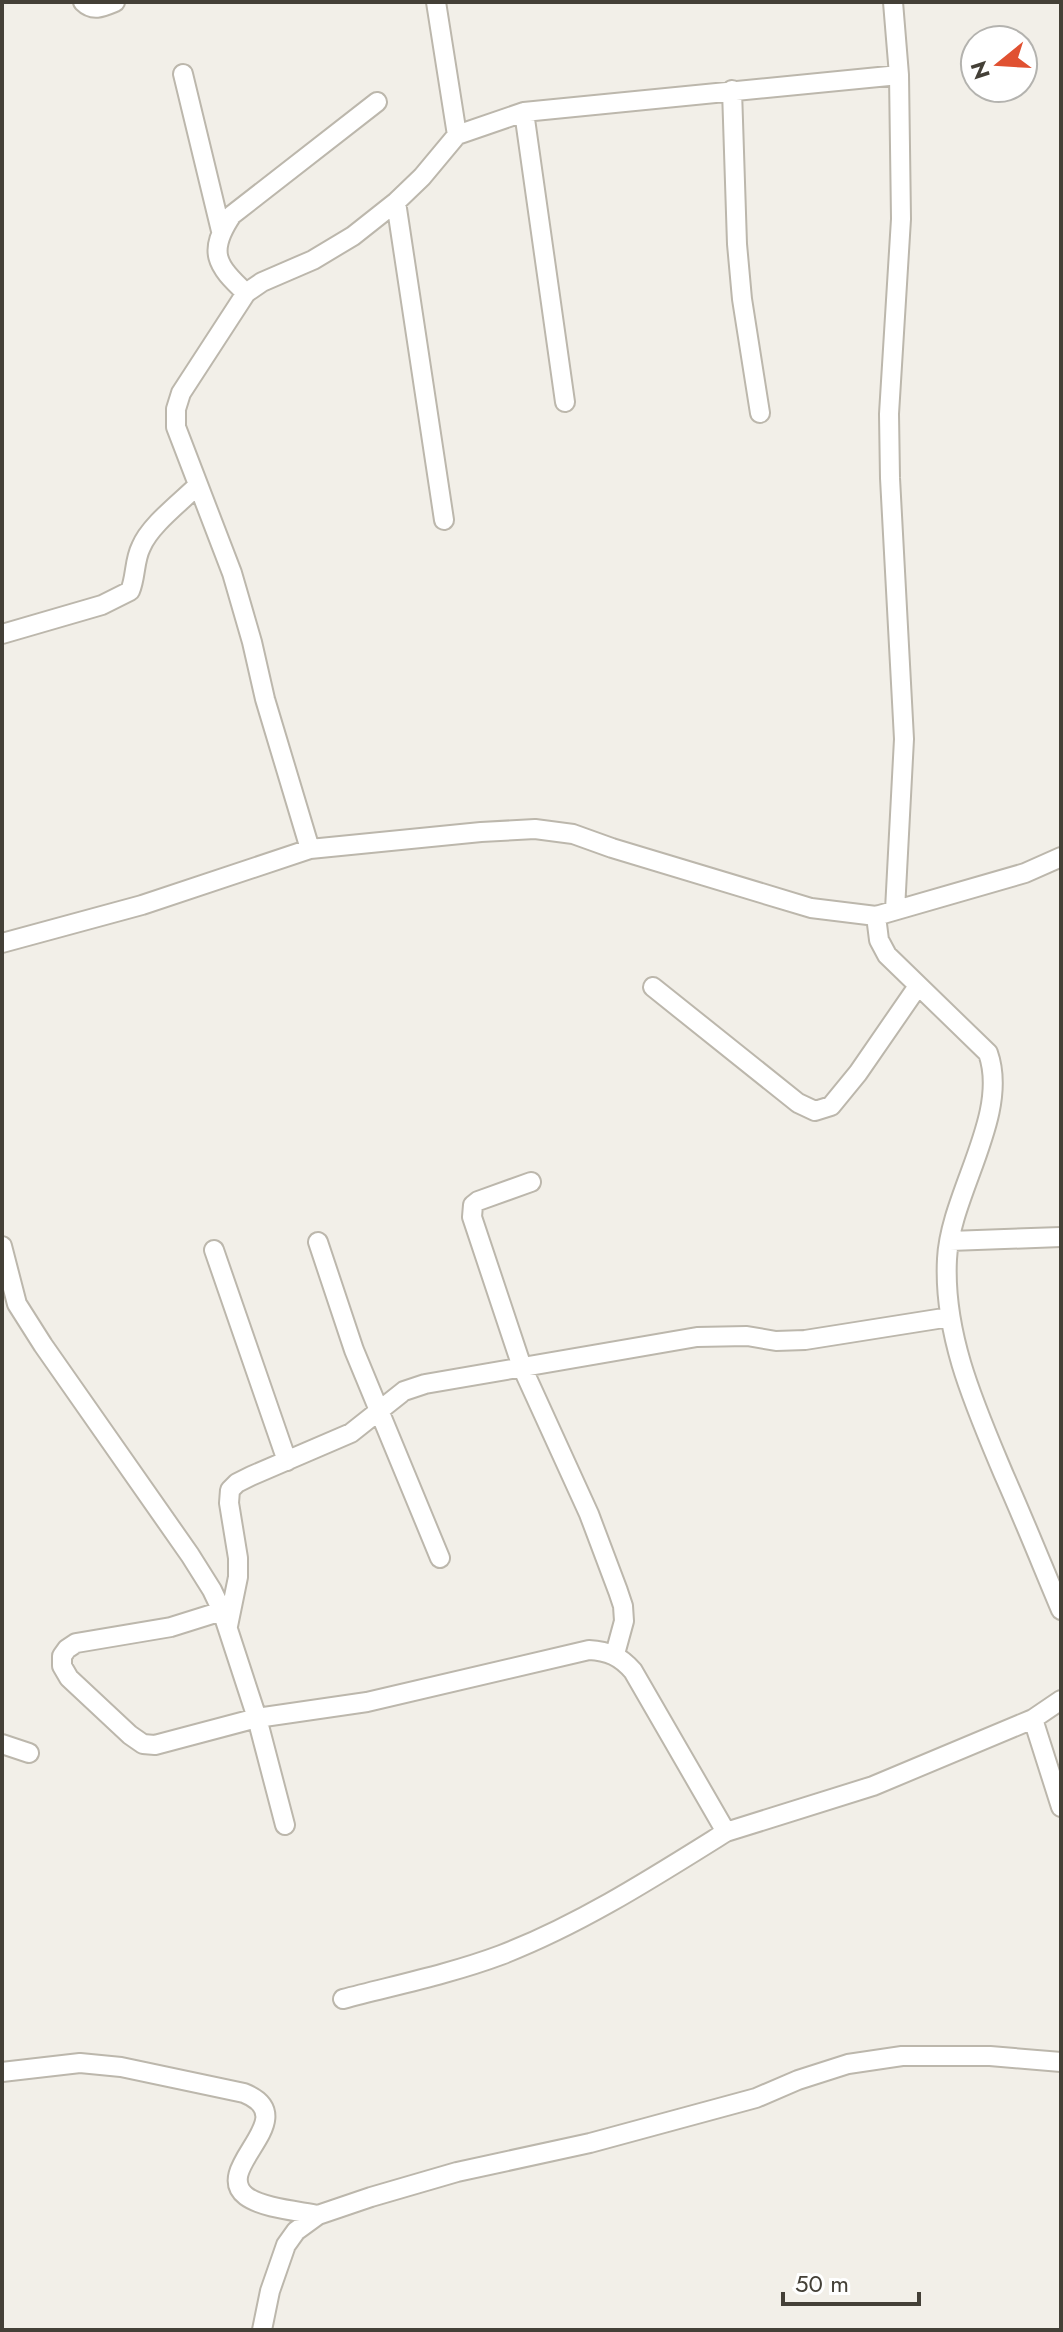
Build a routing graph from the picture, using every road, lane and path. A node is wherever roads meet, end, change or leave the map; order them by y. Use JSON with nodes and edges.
{"nodes":[{"id":1,"x":115,"y":2,"type":"edge"},
{"id":2,"x":436,"y":2,"type":"edge"},
{"id":3,"x":893,"y":2,"type":"edge"},
{"id":4,"x":80,"y":3,"type":"edge"},
{"id":5,"x":183,"y":74,"type":"dead end"},
{"id":6,"x":899,"y":75,"type":"junction"},
{"id":7,"x":732,"y":90,"type":"junction"},
{"id":8,"x":377,"y":102,"type":"dead end"},
{"id":9,"x":524,"y":112,"type":"junction"},
{"id":10,"x":457,"y":135,"type":"junction"},
{"id":11,"x":396,"y":202,"type":"junction"},
{"id":12,"x":221,"y":231,"type":"junction"},
{"id":13,"x":246,"y":293,"type":"junction"},
{"id":14,"x":565,"y":402,"type":"dead end"},
{"id":15,"x":760,"y":413,"type":"dead end"},
{"id":16,"x":198,"y":485,"type":"junction"},
{"id":17,"x":444,"y":520,"type":"dead end"},
{"id":18,"x":2,"y":634,"type":"edge"},
{"id":19,"x":310,"y":849,"type":"junction"},
{"id":20,"x":1061,"y":857,"type":"edge"},
{"id":21,"x":895,"y":910,"type":"junction"},
{"id":22,"x":876,"y":916,"type":"junction"},
{"id":23,"x":2,"y":943,"type":"edge"},
{"id":24,"x":918,"y":986,"type":"junction"},
{"id":25,"x":653,"y":987,"type":"dead end"},
{"id":26,"x":531,"y":1182,"type":"dead end"},
{"id":27,"x":1061,"y":1237,"type":"edge"},
{"id":28,"x":950,"y":1241,"type":"junction"},
{"id":29,"x":318,"y":1242,"type":"dead end"},
{"id":30,"x":2,"y":1246,"type":"edge"},
{"id":31,"x":214,"y":1250,"type":"dead end"},
{"id":32,"x":10,"y":1305,"type":"edge"},
{"id":33,"x":950,"y":1317,"type":"junction"},
{"id":34,"x":522,"y":1367,"type":"junction"},
{"id":35,"x":378,"y":1412,"type":"junction"},
{"id":36,"x":287,"y":1461,"type":"junction"},
{"id":37,"x":440,"y":1558,"type":"dead end"},
{"id":38,"x":1061,"y":1610,"type":"edge"},
{"id":39,"x":225,"y":1619,"type":"junction"},
{"id":40,"x":615,"y":1654,"type":"junction"},
{"id":41,"x":1061,"y":1700,"type":"edge"},
{"id":42,"x":257,"y":1718,"type":"junction"},
{"id":43,"x":1033,"y":1719,"type":"junction"},
{"id":44,"x":2,"y":1744,"type":"edge"},
{"id":45,"x":29,"y":1753,"type":"dead end"},
{"id":46,"x":1061,"y":1807,"type":"edge"},
{"id":47,"x":285,"y":1825,"type":"dead end"},
{"id":48,"x":726,"y":1832,"type":"junction"},
{"id":49,"x":343,"y":1999,"type":"dead end"},
{"id":50,"x":1061,"y":2062,"type":"edge"},
{"id":51,"x":2,"y":2072,"type":"edge"},
{"id":52,"x":318,"y":2215,"type":"junction"},
{"id":53,"x":262,"y":2330,"type":"edge"}],
"edges":[{"from":1,"to":4,"type":"street"},
{"from":2,"to":10,"type":"street"},
{"from":3,"to":6,"type":"street"},
{"from":5,"to":12,"type":"street"},
{"from":6,"to":7,"type":"street"},
{"from":6,"to":21,"type":"street"},
{"from":7,"to":9,"type":"street"},
{"from":7,"to":15,"type":"street"},
{"from":8,"to":12,"type":"street"},
{"from":9,"to":10,"type":"street"},
{"from":9,"to":14,"type":"street"},
{"from":10,"to":11,"type":"street"},
{"from":11,"to":13,"type":"street"},
{"from":11,"to":17,"type":"street"},
{"from":12,"to":13,"type":"street"},
{"from":13,"to":16,"type":"street"},
{"from":16,"to":18,"type":"street"},
{"from":16,"to":19,"type":"street"},
{"from":19,"to":22,"type":"street"},
{"from":19,"to":23,"type":"street"},
{"from":20,"to":21,"type":"street"},
{"from":21,"to":22,"type":"street"},
{"from":22,"to":24,"type":"street"},
{"from":24,"to":25,"type":"street"},
{"from":24,"to":28,"type":"street"},
{"from":26,"to":34,"type":"street"},
{"from":27,"to":28,"type":"street"},
{"from":28,"to":33,"type":"street"},
{"from":29,"to":35,"type":"street"},
{"from":30,"to":32,"type":"street"},
{"from":31,"to":36,"type":"street"},
{"from":32,"to":39,"type":"street"},
{"from":33,"to":34,"type":"street"},
{"from":33,"to":38,"type":"street"},
{"from":34,"to":35,"type":"street"},
{"from":34,"to":40,"type":"street"},
{"from":35,"to":36,"type":"street"},
{"from":35,"to":37,"type":"street"},
{"from":36,"to":39,"type":"street"},
{"from":39,"to":42,"type":"street"},
{"from":39,"to":42,"type":"street"},
{"from":40,"to":42,"type":"street"},
{"from":40,"to":48,"type":"street"},
{"from":41,"to":43,"type":"street"},
{"from":42,"to":47,"type":"street"},
{"from":43,"to":46,"type":"street"},
{"from":43,"to":48,"type":"street"},
{"from":44,"to":45,"type":"street"},
{"from":48,"to":49,"type":"street"},
{"from":50,"to":52,"type":"street"},
{"from":51,"to":52,"type":"street"},
{"from":52,"to":53,"type":"street"}]}
